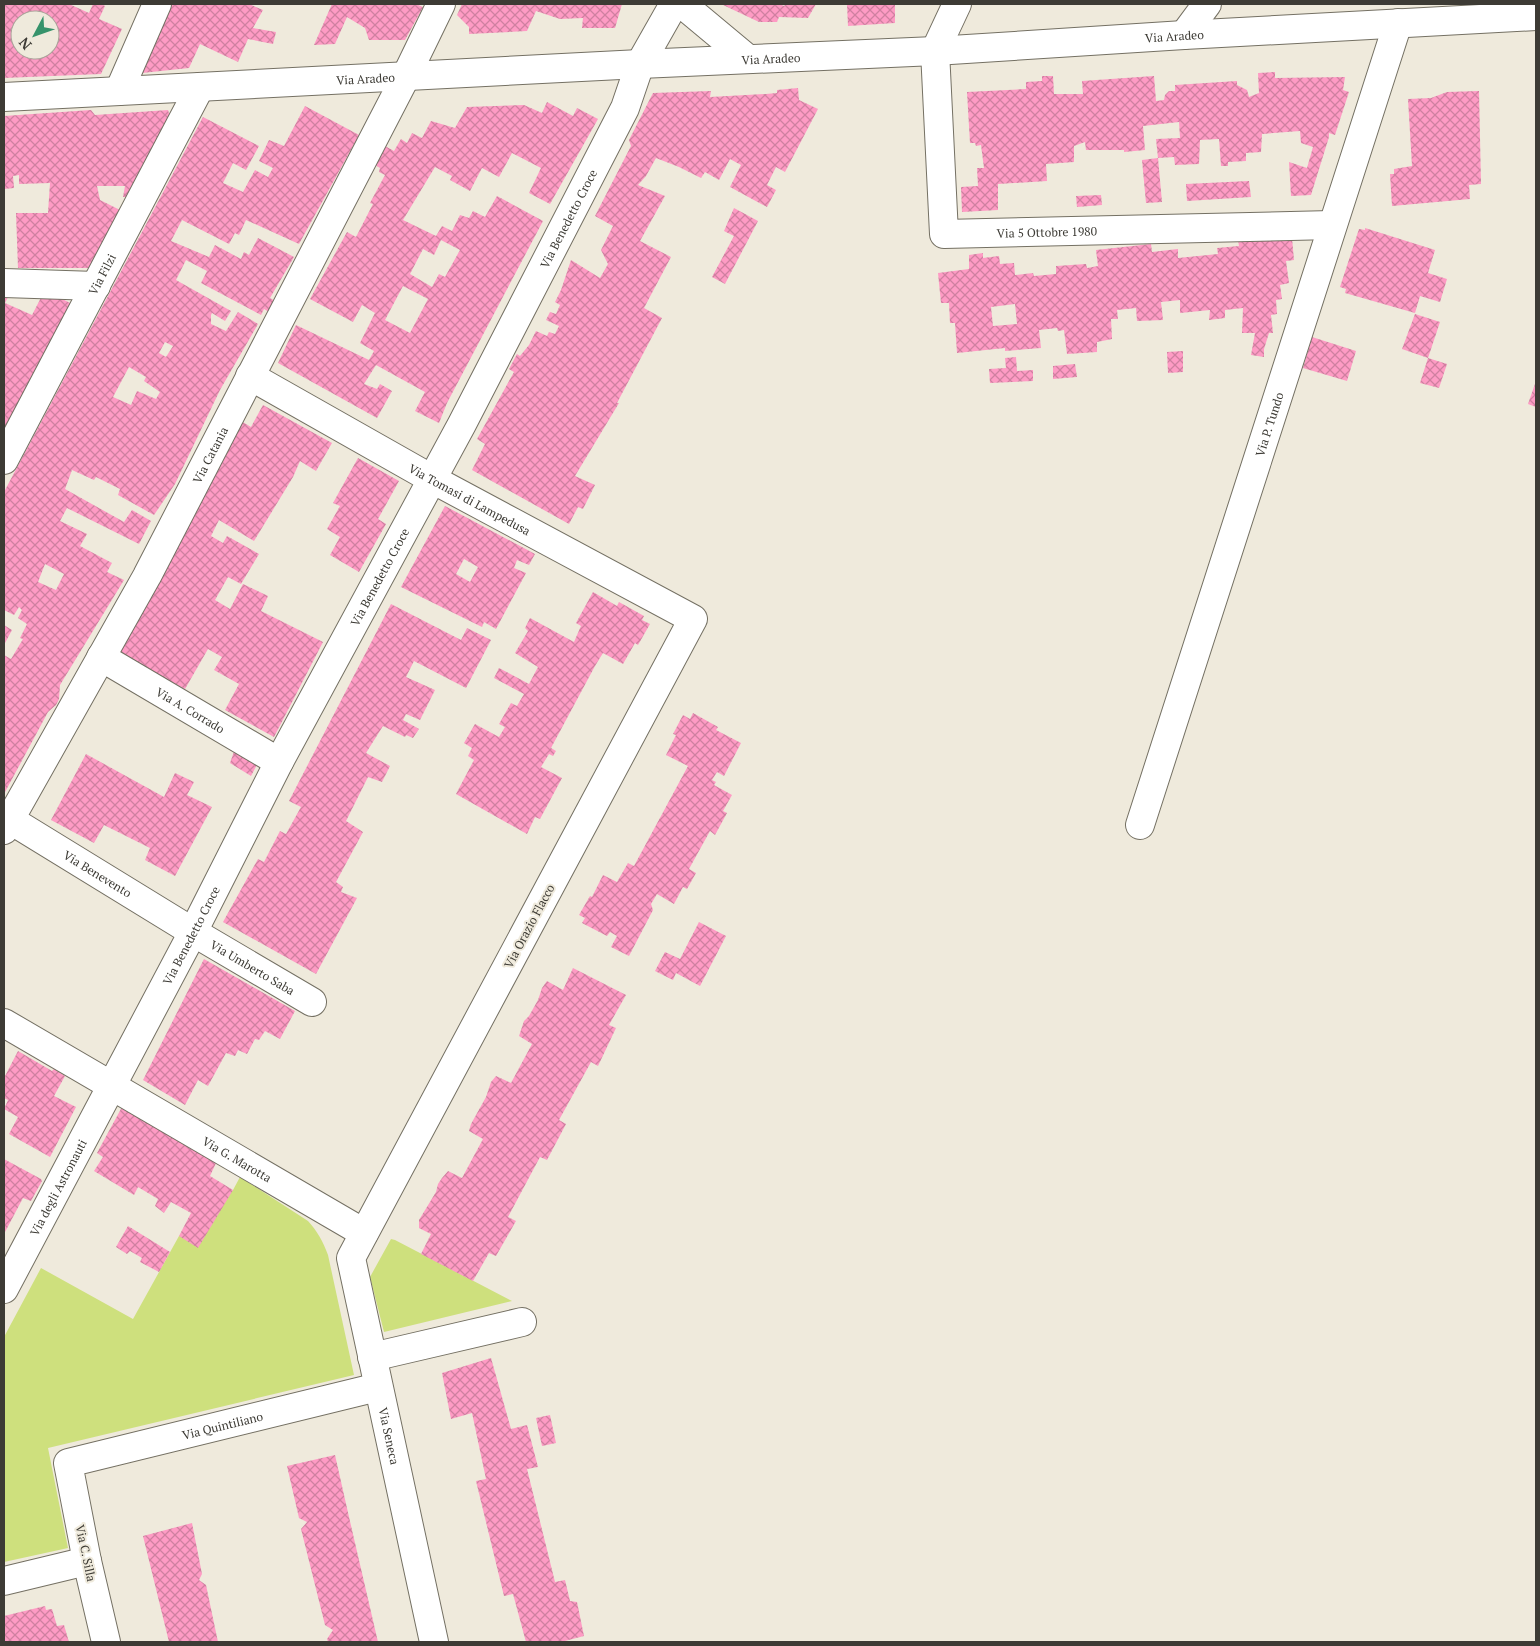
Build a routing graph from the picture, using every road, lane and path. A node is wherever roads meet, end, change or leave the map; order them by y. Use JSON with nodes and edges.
{"nodes":[{"id":1,"x":157,"y":4,"type":"edge"},
{"id":2,"x":440,"y":4,"type":"edge"},
{"id":3,"x":674,"y":4,"type":"edge"},
{"id":4,"x":682,"y":4,"type":"edge"},
{"id":5,"x":957,"y":4,"type":"edge"},
{"id":6,"x":1207,"y":4,"type":"edge"},
{"id":7,"x":1536,"y":16,"type":"edge"},
{"id":8,"x":1398,"y":23,"type":"junction"},
{"id":9,"x":1184,"y":35,"type":"junction"},
{"id":10,"x":935,"y":51,"type":"junction"},
{"id":11,"x":748,"y":59,"type":"junction"},
{"id":12,"x":640,"y":64,"type":"junction"},
{"id":13,"x":406,"y":76,"type":"junction"},
{"id":14,"x":200,"y":87,"type":"junction"},
{"id":15,"x":119,"y":91,"type":"junction"},
{"id":16,"x":4,"y":98,"type":"edge"},
{"id":17,"x":1332,"y":225,"type":"junction"},
{"id":18,"x":4,"y":283,"type":"edge"},
{"id":19,"x":96,"y":286,"type":"junction"},
{"id":20,"x":250,"y":376,"type":"junction"},
{"id":21,"x":4,"y":460,"type":"edge"},
{"id":22,"x":432,"y":479,"type":"junction"},
{"id":23,"x":693,"y":619,"type":"joint"},
{"id":24,"x":101,"y":657,"type":"junction"},
{"id":25,"x":279,"y":762,"type":"junction"},
{"id":26,"x":6,"y":821,"type":"edge"},
{"id":27,"x":1140,"y":825,"type":"dead end"},
{"id":28,"x":193,"y":932,"type":"junction"},
{"id":29,"x":312,"y":1002,"type":"dead end"},
{"id":30,"x":4,"y":1023,"type":"edge"},
{"id":31,"x":110,"y":1086,"type":"junction"},
{"id":32,"x":364,"y":1233,"type":"junction"},
{"id":33,"x":6,"y":1279,"type":"edge"},
{"id":34,"x":522,"y":1322,"type":"dead end"},
{"id":35,"x":372,"y":1357,"type":"junction"},
{"id":36,"x":378,"y":1387,"type":"junction"},
{"id":37,"x":68,"y":1463,"type":"joint"},
{"id":38,"x":87,"y":1560,"type":"junction"},
{"id":39,"x":4,"y":1581,"type":"edge"},
{"id":40,"x":106,"y":1642,"type":"edge"},
{"id":41,"x":434,"y":1642,"type":"edge"}],
"edges":[{"from":1,"to":15,"type":"street"},
{"from":2,"to":13,"type":"street","name":"Via Catania"},
{"from":3,"to":12,"type":"street","name":"Via Benedetto Croce"},
{"from":4,"to":11,"type":"street"},
{"from":5,"to":10,"type":"street"},
{"from":6,"to":9,"type":"street"},
{"from":7,"to":8,"type":"street","name":"Via Aradeo"},
{"from":8,"to":9,"type":"street","name":"Via Aradeo"},
{"from":8,"to":17,"type":"street","name":"Via P. Tundo"},
{"from":9,"to":10,"type":"street","name":"Via Aradeo"},
{"from":10,"to":11,"type":"street","name":"Via Aradeo"},
{"from":10,"to":17,"type":"street","name":"Via 5 Ottobre 1980"},
{"from":11,"to":12,"type":"street","name":"Via Aradeo"},
{"from":12,"to":13,"type":"street","name":"Via Aradeo"},
{"from":12,"to":22,"type":"street","name":"Via Benedetto Croce"},
{"from":13,"to":14,"type":"street","name":"Via Aradeo"},
{"from":13,"to":20,"type":"street","name":"Via Catania"},
{"from":14,"to":15,"type":"street","name":"Via Aradeo"},
{"from":14,"to":19,"type":"street","name":"Via Filzi"},
{"from":15,"to":16,"type":"street","name":"Via Aradeo"},
{"from":17,"to":27,"type":"street","name":"Via P. Tundo"},
{"from":18,"to":19,"type":"street"},
{"from":19,"to":21,"type":"street","name":"Via Filzi"},
{"from":20,"to":22,"type":"street","name":"Via Tomasi di Lampedusa"},
{"from":20,"to":24,"type":"street","name":"Via Catania"},
{"from":22,"to":23,"type":"street","name":"Via Tomasi di Lampedusa"},
{"from":22,"to":25,"type":"street","name":"Via Benedetto Croce"},
{"from":23,"to":32,"type":"street","name":"Via Orazio Flacco"},
{"from":24,"to":25,"type":"street","name":"Via A. Corrado"},
{"from":24,"to":26,"type":"street","name":"Via Catania"},
{"from":25,"to":28,"type":"street","name":"Via Benedetto Croce"},
{"from":26,"to":28,"type":"street","name":"Via Benevento"},
{"from":28,"to":29,"type":"street","name":"Via Umberto Saba"},
{"from":28,"to":31,"type":"street","name":"Via Benedetto Croce"},
{"from":30,"to":31,"type":"street","name":"Via G. Marotta"},
{"from":31,"to":32,"type":"street","name":"Via G. Marotta"},
{"from":31,"to":33,"type":"street","name":"Via degli Astronauti"},
{"from":32,"to":35,"type":"street","name":"Via Seneca"},
{"from":34,"to":35,"type":"street"},
{"from":35,"to":36,"type":"street","name":"Via Seneca"},
{"from":36,"to":37,"type":"street","name":"Via Quintiliano"},
{"from":36,"to":41,"type":"street","name":"Via Seneca"},
{"from":37,"to":38,"type":"street","name":"Via C. Silla"},
{"from":38,"to":39,"type":"street"},
{"from":38,"to":40,"type":"street","name":"Via C. Silla"}]}
